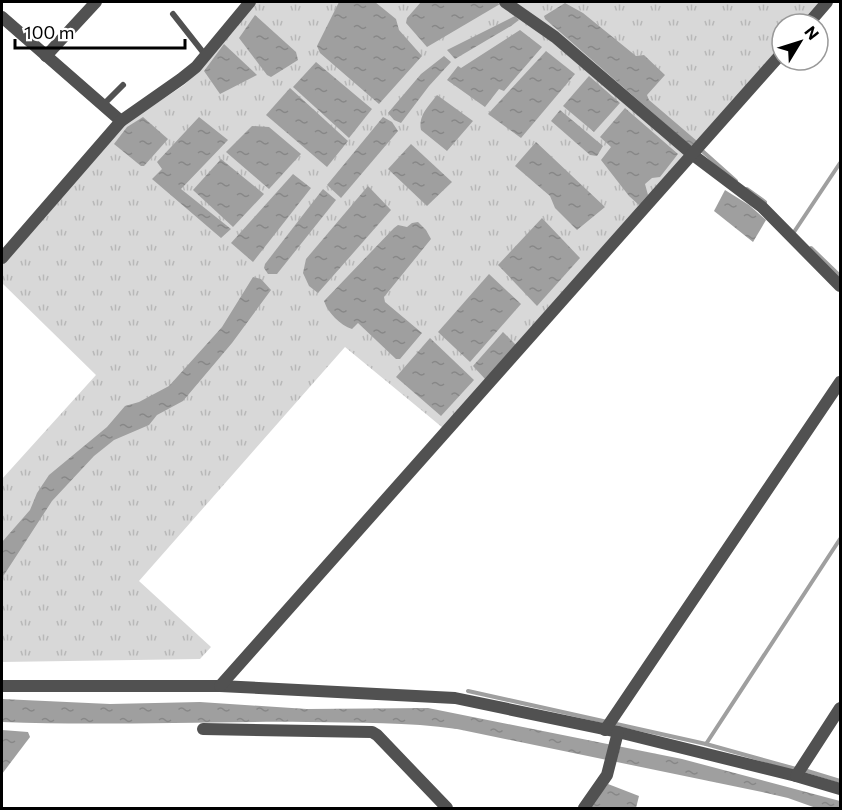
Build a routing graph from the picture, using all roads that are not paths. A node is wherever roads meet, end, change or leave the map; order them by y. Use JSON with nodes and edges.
{"nodes":[{"id":1,"x":96,"y":2,"type":"edge"},
{"id":2,"x":250,"y":2,"type":"edge"},
{"id":3,"x":505,"y":2,"type":"edge"},
{"id":4,"x":173,"y":14,"type":"dead end"},
{"id":5,"x":2,"y":17,"type":"edge"},
{"id":6,"x":46,"y":56,"type":"junction"},
{"id":7,"x":206,"y":56,"type":"junction"},
{"id":8,"x":770,"y":67,"type":"edge"},
{"id":9,"x":123,"y":85,"type":"dead end"},
{"id":10,"x":103,"y":105,"type":"junction"},
{"id":11,"x":121,"y":121,"type":"junction"},
{"id":12,"x":693,"y":155,"type":"junction"},
{"id":13,"x":2,"y":258,"type":"edge"},
{"id":14,"x":840,"y":286,"type":"edge"},
{"id":15,"x":840,"y":382,"type":"edge"},
{"id":16,"x":2,"y":686,"type":"edge"},
{"id":17,"x":220,"y":686,"type":"junction"},
{"id":18,"x":840,"y":708,"type":"edge"},
{"id":19,"x":202,"y":729,"type":"dead end"},
{"id":20,"x":605,"y":730,"type":"junction"},
{"id":21,"x":617,"y":736,"type":"junction"},
{"id":22,"x":796,"y":776,"type":"junction"},
{"id":23,"x":840,"y":789,"type":"edge"},
{"id":24,"x":447,"y":808,"type":"edge"},
{"id":25,"x":584,"y":808,"type":"edge"}],
"edges":[{"from":1,"to":6,"type":"street"},
{"from":2,"to":7,"type":"street"},
{"from":3,"to":12,"type":"street"},
{"from":4,"to":7,"type":"lane"},
{"from":5,"to":6,"type":"street"},
{"from":6,"to":10,"type":"street"},
{"from":7,"to":11,"type":"street"},
{"from":8,"to":12,"type":"street"},
{"from":9,"to":10,"type":"lane"},
{"from":10,"to":11,"type":"street"},
{"from":11,"to":13,"type":"street"},
{"from":12,"to":14,"type":"street"},
{"from":12,"to":17,"type":"street"},
{"from":15,"to":20,"type":"street"},
{"from":16,"to":17,"type":"street"},
{"from":17,"to":20,"type":"street"},
{"from":18,"to":22,"type":"street"},
{"from":19,"to":24,"type":"street"},
{"from":20,"to":21,"type":"street"},
{"from":21,"to":22,"type":"street"},
{"from":21,"to":25,"type":"street"},
{"from":22,"to":23,"type":"street"}]}
